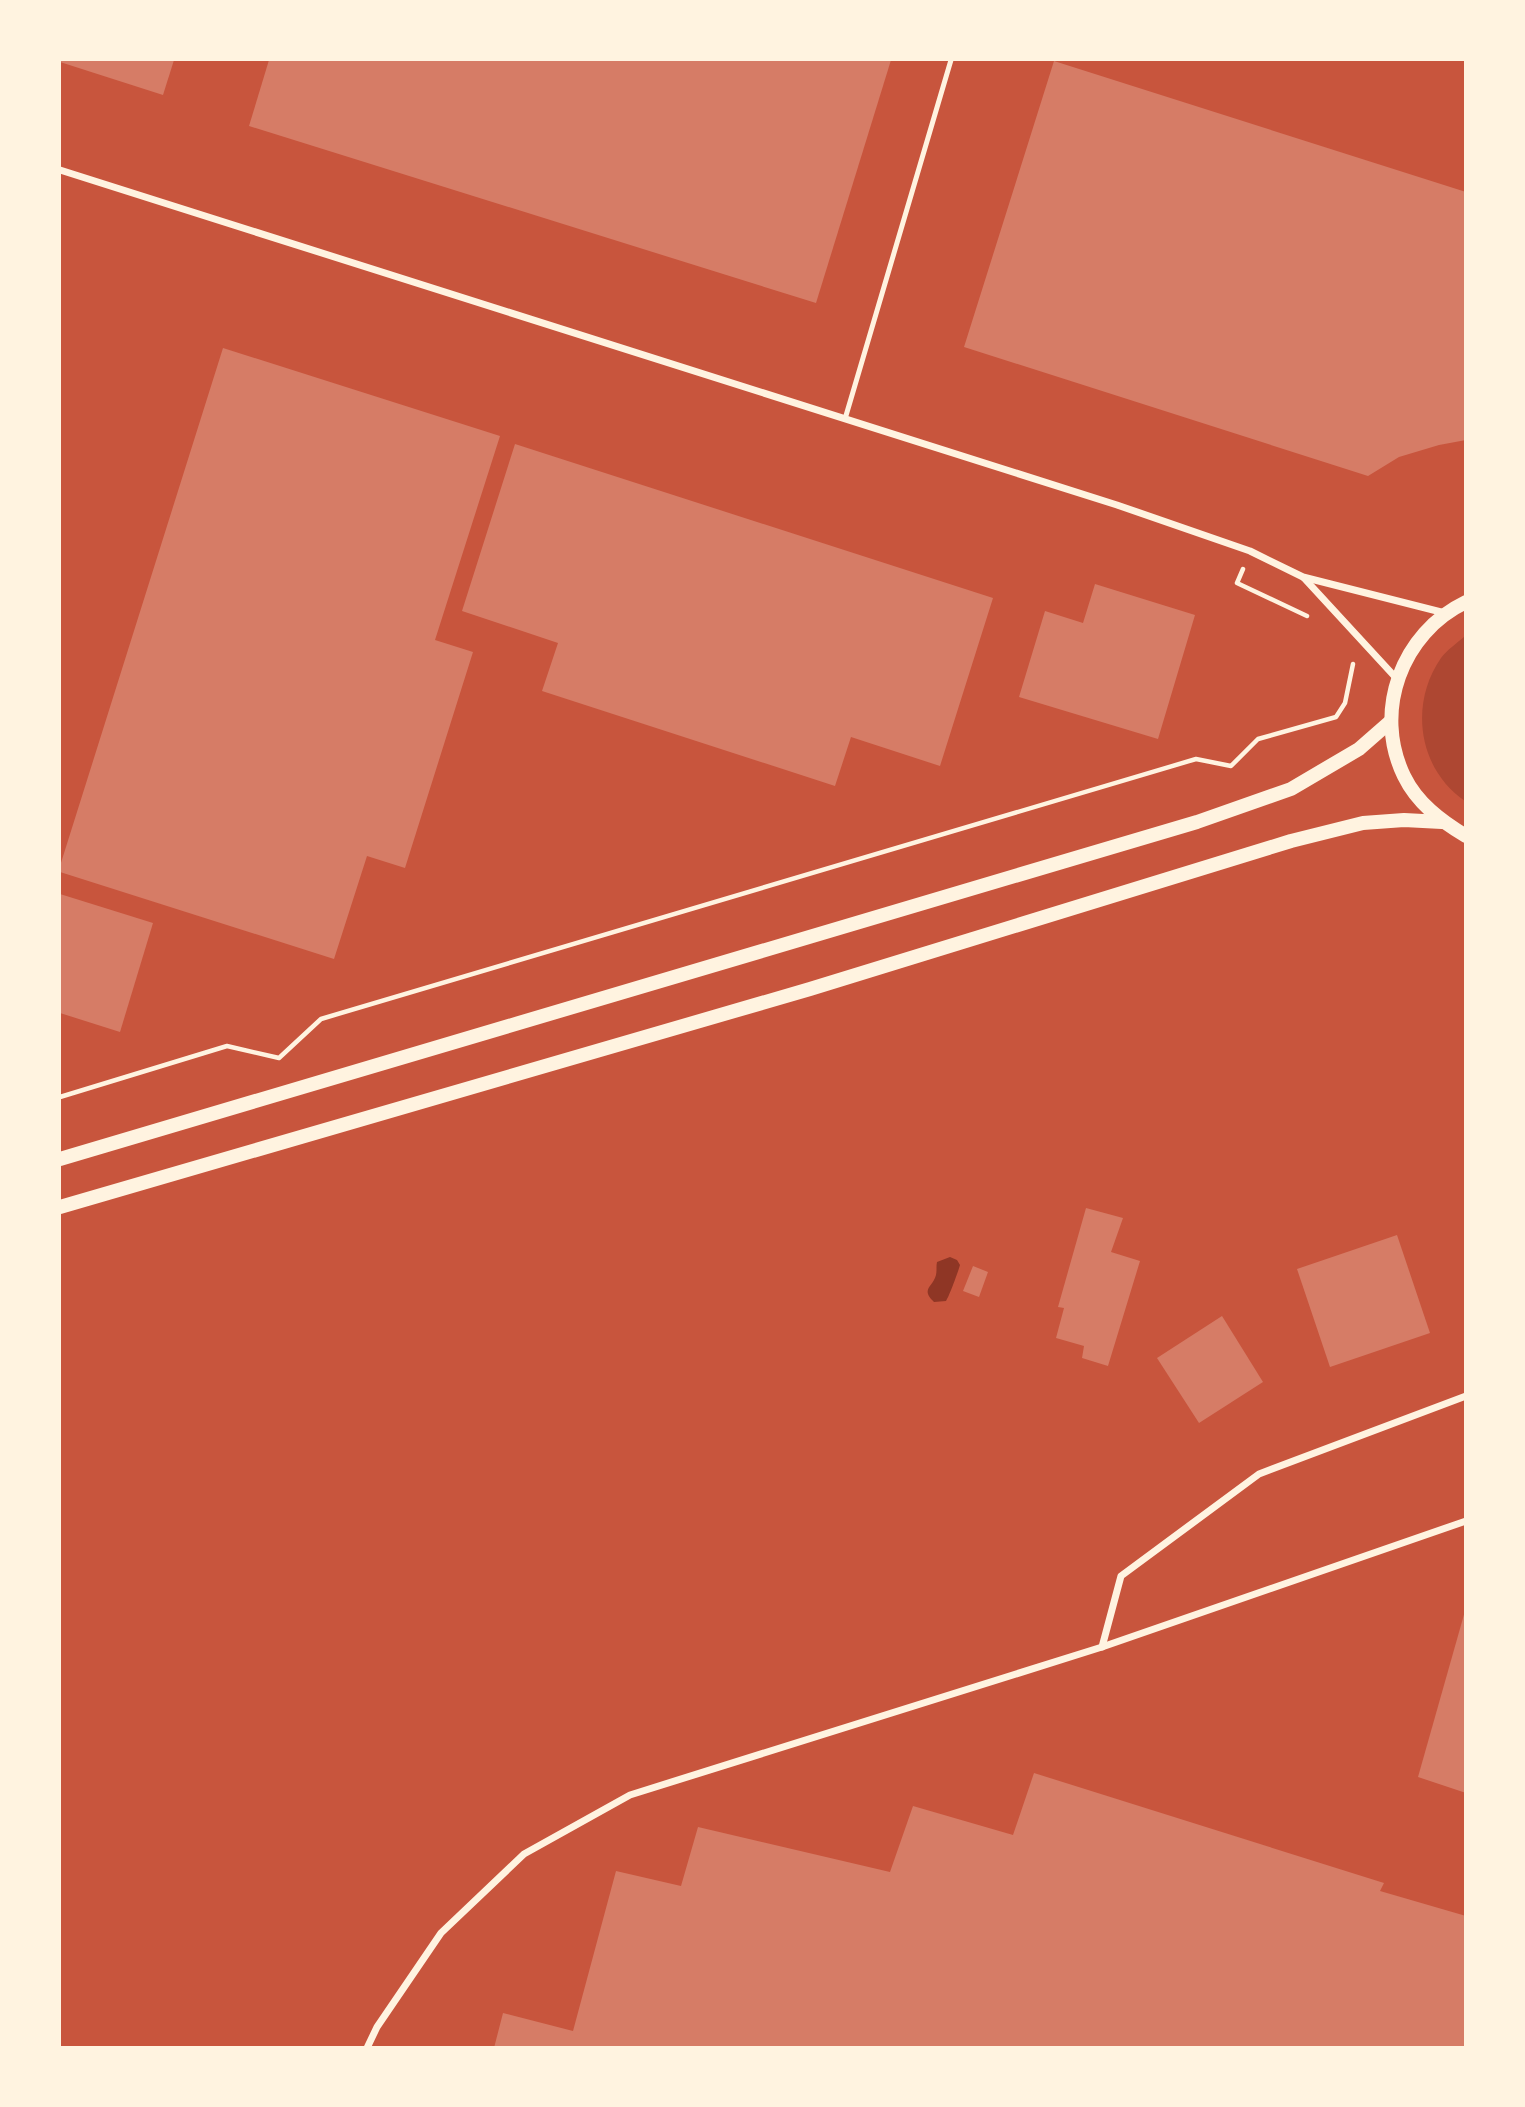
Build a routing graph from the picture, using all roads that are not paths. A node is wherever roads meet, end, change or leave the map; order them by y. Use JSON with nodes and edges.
{"nodes":[{"id":1,"x":951,"y":60,"type":"edge"},
{"id":2,"x":60,"y":170,"type":"edge"},
{"id":3,"x":845,"y":419,"type":"junction"},
{"id":4,"x":1303,"y":577,"type":"junction"},
{"id":5,"x":1465,"y":602,"type":"edge"},
{"id":6,"x":1445,"y":614,"type":"junction"},
{"id":7,"x":1397,"y":679,"type":"junction"},
{"id":8,"x":1391,"y":722,"type":"junction"},
{"id":9,"x":1442,"y":822,"type":"junction"},
{"id":10,"x":1465,"y":836,"type":"edge"},
{"id":11,"x":60,"y":1159,"type":"edge"},
{"id":12,"x":60,"y":1207,"type":"edge"},
{"id":13,"x":1465,"y":1396,"type":"edge"},
{"id":14,"x":1465,"y":1521,"type":"edge"},
{"id":15,"x":1102,"y":1647,"type":"junction"},
{"id":16,"x":367,"y":2048,"type":"edge"}],
"edges":[{"from":1,"to":3,"type":"lane"},
{"from":2,"to":3,"type":"street"},
{"from":3,"to":4,"type":"street"},
{"from":4,"to":6,"type":"street"},
{"from":4,"to":7,"type":"street"},
{"from":5,"to":6,"type":"main road"},
{"from":6,"to":7,"type":"main road"},
{"from":7,"to":8,"type":"main road"},
{"from":8,"to":9,"type":"main road"},
{"from":8,"to":11,"type":"main road"},
{"from":9,"to":10,"type":"main road"},
{"from":9,"to":12,"type":"main road"},
{"from":13,"to":15,"type":"street"},
{"from":14,"to":15,"type":"street"},
{"from":15,"to":16,"type":"street"}]}
